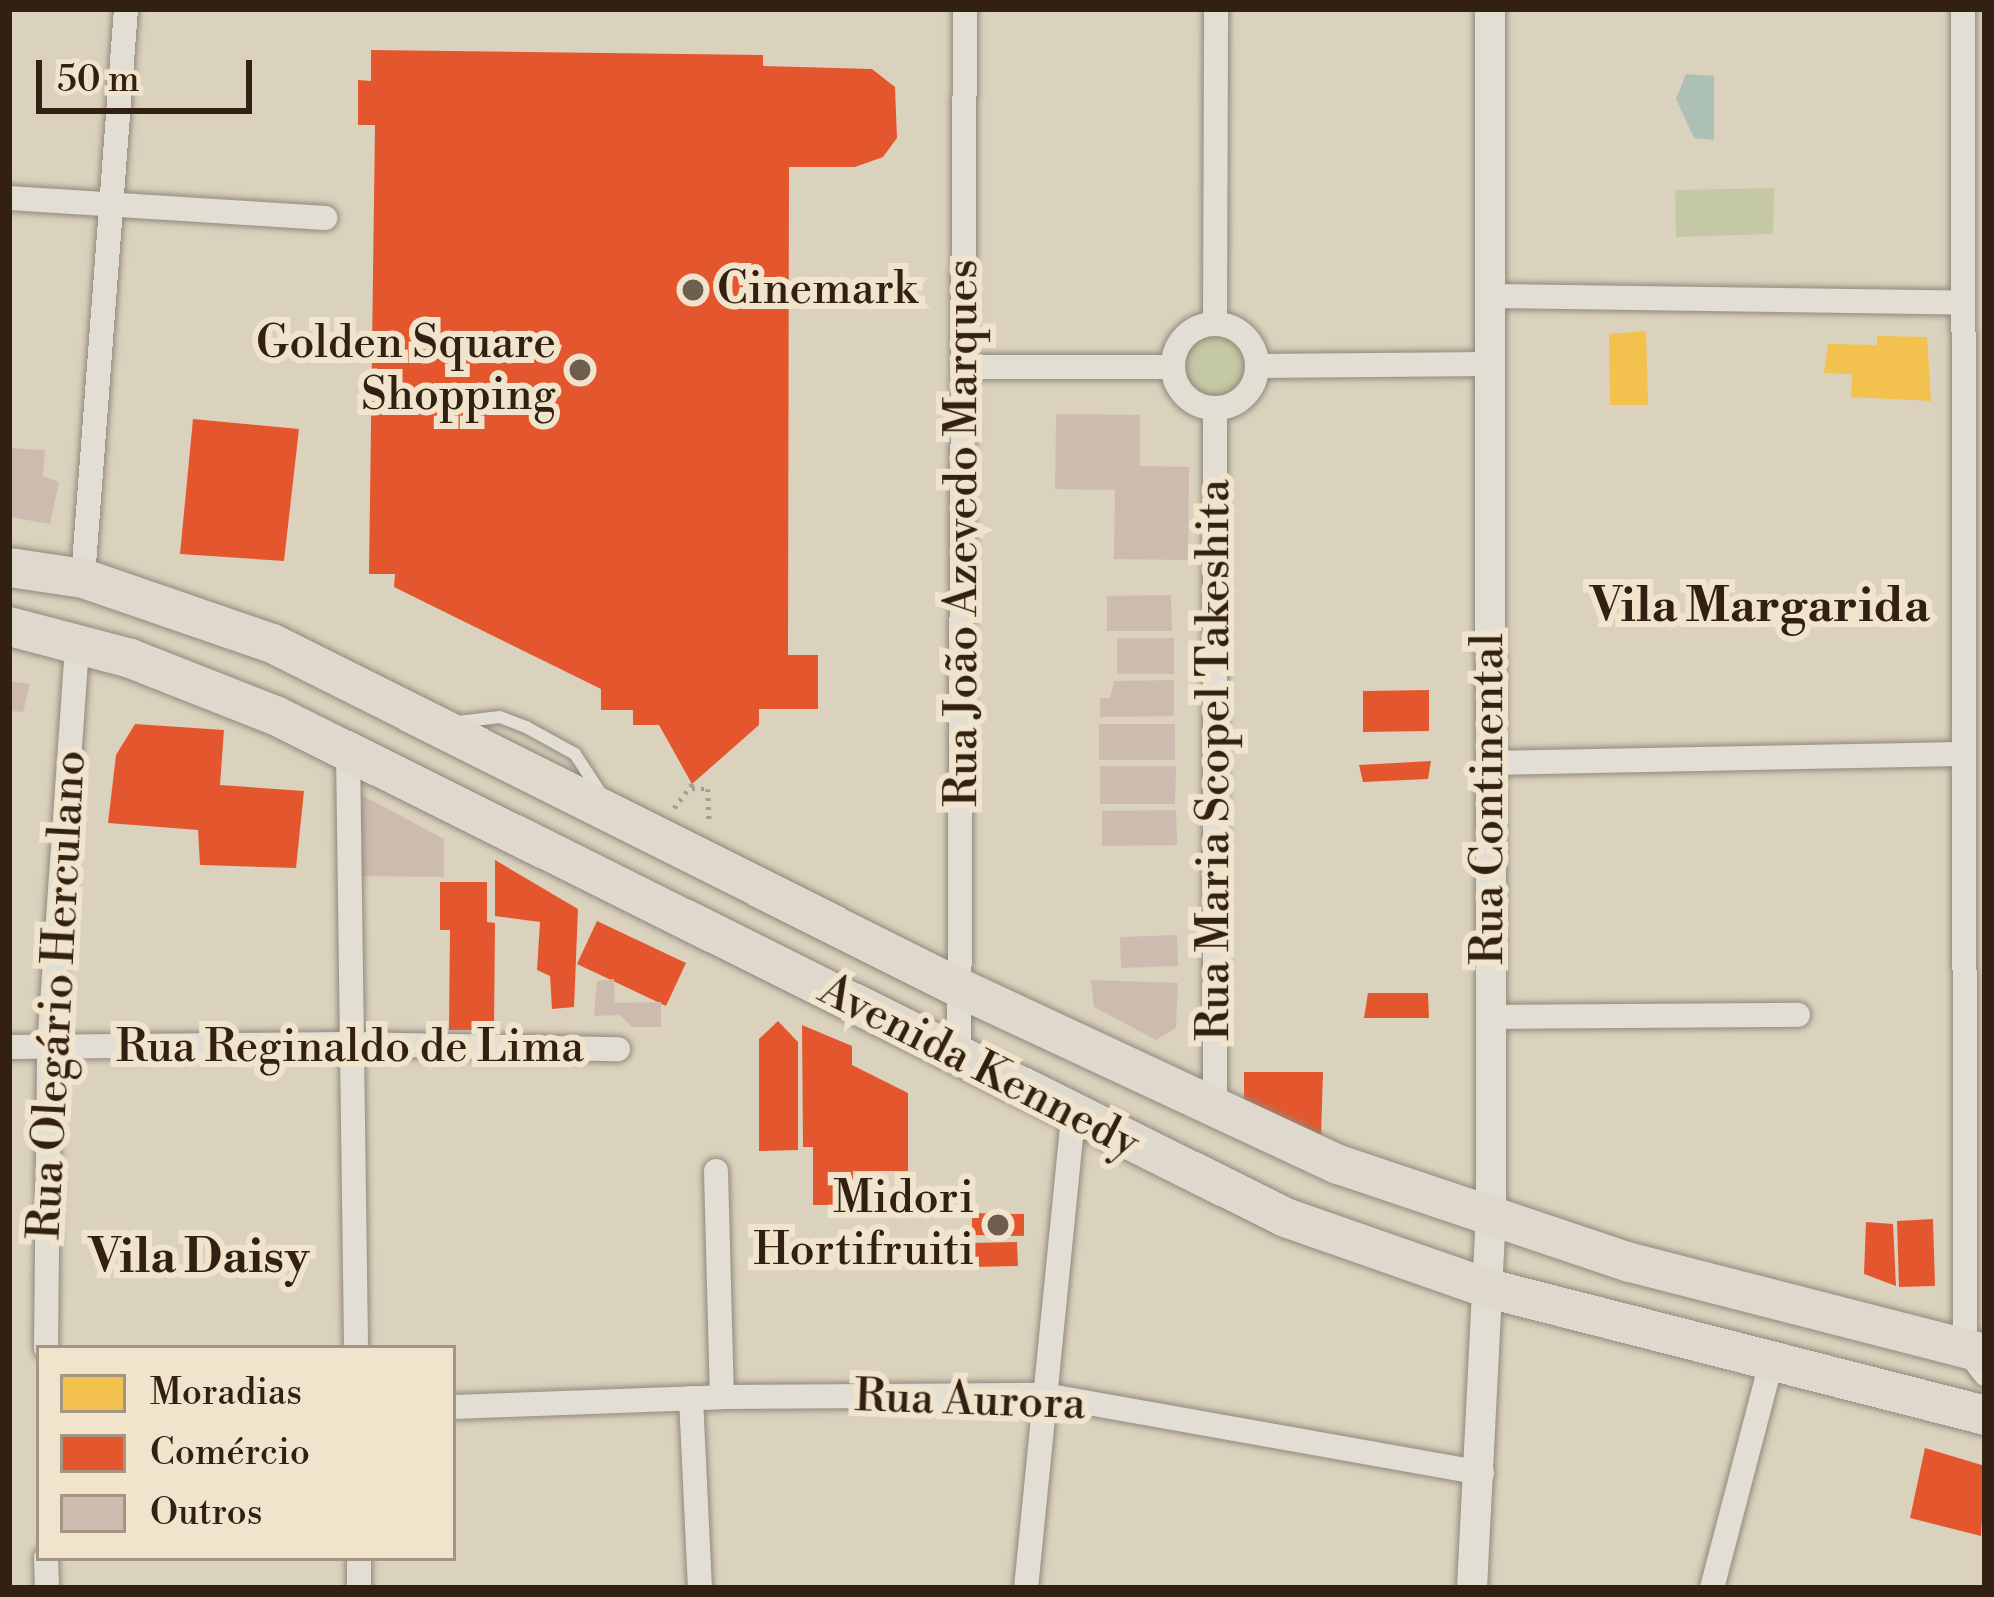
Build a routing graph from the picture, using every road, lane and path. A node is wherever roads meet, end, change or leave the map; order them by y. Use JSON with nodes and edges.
{"nodes":[{"id":1,"x":125,"y":9,"type":"edge"},
{"id":2,"x":965,"y":9,"type":"edge"},
{"id":3,"x":1216,"y":9,"type":"edge"},
{"id":4,"x":1490,"y":9,"type":"edge"},
{"id":5,"x":1963,"y":9,"type":"edge"},
{"id":6,"x":9,"y":198,"type":"edge"},
{"id":7,"x":109,"y":201,"type":"junction"},
{"id":8,"x":325,"y":218,"type":"dead end"},
{"id":9,"x":1488,"y":296,"type":"junction"},
{"id":10,"x":1963,"y":303,"type":"junction"},
{"id":11,"x":1215,"y":324,"type":"junction"},
{"id":12,"x":1487,"y":364,"type":"junction"},
{"id":13,"x":1173,"y":367,"type":"junction"},
{"id":14,"x":1257,"y":367,"type":"junction"},
{"id":15,"x":964,"y":368,"type":"junction"},
{"id":16,"x":1215,"y":409,"type":"junction"},
{"id":17,"x":9,"y":567,"type":"edge"},
{"id":18,"x":83,"y":578,"type":"junction"},
{"id":19,"x":9,"y":626,"type":"edge"},
{"id":20,"x":77,"y":643,"type":"junction"},
{"id":21,"x":1973,"y":691,"type":"edge"},
{"id":22,"x":348,"y":750,"type":"junction"},
{"id":23,"x":1962,"y":754,"type":"junction"},
{"id":24,"x":1488,"y":763,"type":"junction"},
{"id":25,"x":665,"y":820,"type":"dead end"},
{"id":26,"x":709,"y":841,"type":"dead end"},
{"id":27,"x":960,"y":988,"type":"junction"},
{"id":28,"x":1798,"y":1015,"type":"dead end"},
{"id":29,"x":1489,"y":1017,"type":"junction"},
{"id":30,"x":348,"y":1044,"type":"junction"},
{"id":31,"x":9,"y":1047,"type":"edge"},
{"id":32,"x":49,"y":1047,"type":"junction"},
{"id":33,"x":618,"y":1049,"type":"dead end"},
{"id":34,"x":959,"y":1057,"type":"junction"},
{"id":35,"x":1215,"y":1111,"type":"junction"},
{"id":36,"x":1072,"y":1114,"type":"junction"},
{"id":37,"x":716,"y":1171,"type":"dead end"},
{"id":38,"x":1491,"y":1217,"type":"junction"},
{"id":39,"x":1488,"y":1288,"type":"junction"},
{"id":40,"x":46,"y":1345,"type":"edge"},
{"id":41,"x":356,"y":1345,"type":"edge"},
{"id":42,"x":1978,"y":1358,"type":"edge"},
{"id":43,"x":1772,"y":1360,"type":"junction"},
{"id":44,"x":1044,"y":1395,"type":"junction"},
{"id":45,"x":722,"y":1397,"type":"junction"},
{"id":46,"x":691,"y":1398,"type":"junction"},
{"id":47,"x":456,"y":1407,"type":"edge"},
{"id":48,"x":1985,"y":1414,"type":"edge"},
{"id":49,"x":1482,"y":1474,"type":"junction"},
{"id":50,"x":700,"y":1588,"type":"edge"},
{"id":51,"x":1026,"y":1588,"type":"edge"},
{"id":52,"x":1472,"y":1588,"type":"edge"},
{"id":53,"x":1712,"y":1588,"type":"edge"}],
"edges":[{"from":1,"to":7,"type":"street"},
{"from":2,"to":15,"type":"street","name":"Rua João Azevedo Marques"},
{"from":3,"to":11,"type":"street"},
{"from":4,"to":9,"type":"street","name":"Rua Continental"},
{"from":5,"to":10,"type":"street"},
{"from":6,"to":7,"type":"street"},
{"from":7,"to":8,"type":"street"},
{"from":7,"to":18,"type":"street"},
{"from":9,"to":10,"type":"street"},
{"from":9,"to":12,"type":"street","name":"Rua Continental"},
{"from":10,"to":21,"type":"street"},
{"from":11,"to":13,"type":"street"},
{"from":11,"to":14,"type":"street"},
{"from":12,"to":14,"type":"street"},
{"from":12,"to":24,"type":"street","name":"Rua Continental"},
{"from":13,"to":15,"type":"street"},
{"from":13,"to":16,"type":"street"},
{"from":14,"to":16,"type":"street"},
{"from":15,"to":27,"type":"street","name":"Rua João Azevedo Marques"},
{"from":16,"to":35,"type":"street","name":"Rua Maria Scopel Takeshita"},
{"from":17,"to":18,"type":"main road","name":"Avenida Kennedy"},
{"from":18,"to":27,"type":"main road","name":"Avenida Kennedy"},
{"from":19,"to":20,"type":"main road","name":"Avenida Kennedy"},
{"from":20,"to":22,"type":"main road","name":"Avenida Kennedy"},
{"from":20,"to":32,"type":"street","name":"Rua Olegário Herculano"},
{"from":21,"to":23,"type":"street"},
{"from":22,"to":30,"type":"street"},
{"from":22,"to":34,"type":"main road","name":"Avenida Kennedy"},
{"from":23,"to":24,"type":"street"},
{"from":23,"to":42,"type":"street"},
{"from":24,"to":29,"type":"street","name":"Rua Continental"},
{"from":25,"to":26,"type":"path"},
{"from":27,"to":34,"type":"street","name":"Rua João Azevedo Marques"},
{"from":27,"to":35,"type":"main road","name":"Avenida Kennedy"},
{"from":28,"to":29,"type":"street"},
{"from":29,"to":38,"type":"street","name":"Rua Continental"},
{"from":30,"to":32,"type":"street","name":"Rua Reginaldo de Lima"},
{"from":30,"to":33,"type":"street","name":"Rua Reginaldo de Lima"},
{"from":30,"to":41,"type":"street"},
{"from":31,"to":32,"type":"street","name":"Rua Reginaldo de Lima"},
{"from":32,"to":40,"type":"street","name":"Rua Olegário Herculano"},
{"from":34,"to":36,"type":"main road","name":"Avenida Kennedy"},
{"from":35,"to":38,"type":"main road","name":"Avenida Kennedy"},
{"from":36,"to":39,"type":"main road","name":"Avenida Kennedy"},
{"from":36,"to":44,"type":"street"},
{"from":37,"to":45,"type":"street"},
{"from":38,"to":39,"type":"street","name":"Rua Continental"},
{"from":38,"to":42,"type":"main road","name":"Avenida Kennedy"},
{"from":39,"to":43,"type":"main road","name":"Avenida Kennedy"},
{"from":39,"to":49,"type":"street","name":"Rua Continental"},
{"from":43,"to":48,"type":"main road","name":"Avenida Kennedy"},
{"from":43,"to":53,"type":"street"},
{"from":44,"to":45,"type":"street","name":"Rua Aurora"},
{"from":44,"to":49,"type":"street","name":"Rua Aurora"},
{"from":44,"to":51,"type":"street"},
{"from":45,"to":46,"type":"street","name":"Rua Aurora"},
{"from":46,"to":47,"type":"street","name":"Rua Aurora"},
{"from":46,"to":50,"type":"street"},
{"from":49,"to":52,"type":"street","name":"Rua Continental"}]}
